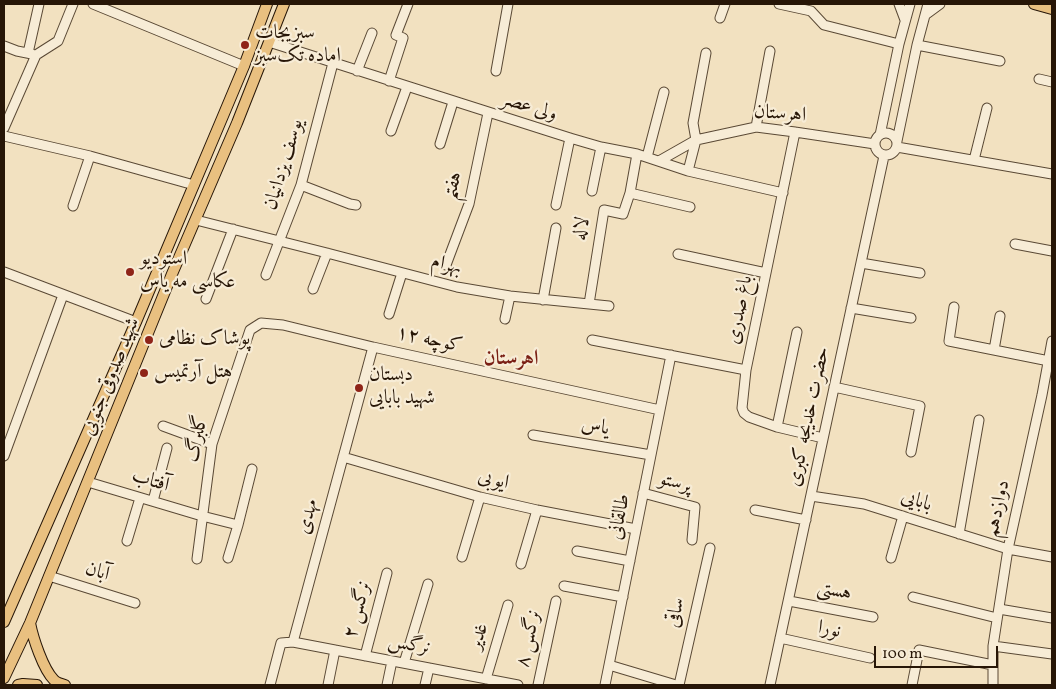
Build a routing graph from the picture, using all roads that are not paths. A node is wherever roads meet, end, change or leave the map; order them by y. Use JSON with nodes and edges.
{"nodes":[{"id":1,"x":39,"y":4,"type":"edge"},
{"id":2,"x":73,"y":4,"type":"edge"},
{"id":3,"x":93,"y":4,"type":"edge"},
{"id":4,"x":267,"y":4,"type":"edge"},
{"id":5,"x":284,"y":4,"type":"edge"},
{"id":6,"x":408,"y":4,"type":"edge"},
{"id":7,"x":508,"y":4,"type":"edge"},
{"id":8,"x":725,"y":4,"type":"edge"},
{"id":9,"x":779,"y":4,"type":"edge"},
{"id":10,"x":900,"y":4,"type":"edge"},
{"id":11,"x":910,"y":4,"type":"edge"},
{"id":12,"x":928,"y":4,"type":"edge"},
{"id":13,"x":940,"y":4,"type":"edge"},
{"id":14,"x":1034,"y":4,"type":"edge"},
{"id":15,"x":1052,"y":9,"type":"edge"},
{"id":16,"x":925,"y":15,"type":"junction"},
{"id":17,"x":720,"y":18,"type":"dead end"},
{"id":18,"x":905,"y":21,"type":"junction"},
{"id":19,"x":372,"y":33,"type":"dead end"},
{"id":20,"x":269,"y":42,"type":"junction"},
{"id":21,"x":899,"y":44,"type":"junction"},
{"id":22,"x":917,"y":45,"type":"junction"},
{"id":23,"x":4,"y":46,"type":"edge"},
{"id":24,"x":770,"y":51,"type":"dead end"},
{"id":25,"x":706,"y":53,"type":"dead end"},
{"id":26,"x":32,"y":54,"type":"junction"},
{"id":27,"x":1000,"y":61,"type":"dead end"},
{"id":28,"x":333,"y":63,"type":"junction"},
{"id":29,"x":244,"y":66,"type":"junction"},
{"id":30,"x":357,"y":71,"type":"junction"},
{"id":31,"x":496,"y":71,"type":"dead end"},
{"id":32,"x":1039,"y":79,"type":"dead end"},
{"id":33,"x":389,"y":81,"type":"junction"},
{"id":34,"x":1052,"y":82,"type":"edge"},
{"id":35,"x":407,"y":87,"type":"junction"},
{"id":36,"x":664,"y":92,"type":"dead end"},
{"id":37,"x":453,"y":102,"type":"junction"},
{"id":38,"x":987,"y":108,"type":"dead end"},
{"id":39,"x":488,"y":113,"type":"junction"},
{"id":40,"x":756,"y":127,"type":"junction"},
{"id":41,"x":4,"y":128,"type":"edge"},
{"id":42,"x":391,"y":131,"type":"dead end"},
{"id":43,"x":795,"y":132,"type":"junction"},
{"id":44,"x":880,"y":135,"type":"junction"},
{"id":45,"x":4,"y":136,"type":"edge"},
{"id":46,"x":570,"y":138,"type":"junction"},
{"id":47,"x":696,"y":140,"type":"junction"},
{"id":48,"x":440,"y":144,"type":"dead end"},
{"id":49,"x":875,"y":144,"type":"junction"},
{"id":50,"x":897,"y":144,"type":"junction"},
{"id":51,"x":601,"y":147,"type":"junction"},
{"id":52,"x":637,"y":154,"type":"junction"},
{"id":53,"x":90,"y":156,"type":"junction"},
{"id":54,"x":884,"y":156,"type":"junction"},
{"id":55,"x":647,"y":157,"type":"junction"},
{"id":56,"x":974,"y":160,"type":"junction"},
{"id":57,"x":659,"y":161,"type":"junction"},
{"id":58,"x":688,"y":171,"type":"junction"},
{"id":59,"x":1052,"y":174,"type":"edge"},
{"id":60,"x":194,"y":185,"type":"junction"},
{"id":61,"x":301,"y":185,"type":"junction"},
{"id":62,"x":592,"y":191,"type":"dead end"},
{"id":63,"x":630,"y":193,"type":"junction"},
{"id":64,"x":783,"y":193,"type":"junction"},
{"id":65,"x":356,"y":205,"type":"dead end"},
{"id":66,"x":556,"y":205,"type":"dead end"},
{"id":67,"x":73,"y":206,"type":"dead end"},
{"id":68,"x":690,"y":206,"type":"dead end"},
{"id":69,"x":196,"y":220,"type":"junction"},
{"id":70,"x":556,"y":228,"type":"dead end"},
{"id":71,"x":233,"y":229,"type":"junction"},
{"id":72,"x":279,"y":240,"type":"junction"},
{"id":73,"x":1016,"y":244,"type":"dead end"},
{"id":74,"x":1052,"y":251,"type":"edge"},
{"id":75,"x":327,"y":252,"type":"junction"},
{"id":76,"x":678,"y":254,"type":"dead end"},
{"id":77,"x":861,"y":263,"type":"junction"},
{"id":78,"x":446,"y":265,"type":"dead end"},
{"id":79,"x":158,"y":268,"type":"junction"},
{"id":80,"x":4,"y":272,"type":"edge"},
{"id":81,"x":402,"y":273,"type":"junction"},
{"id":82,"x":766,"y":273,"type":"junction"},
{"id":83,"x":920,"y":273,"type":"dead end"},
{"id":84,"x":172,"y":274,"type":"junction"},
{"id":85,"x":266,"y":275,"type":"dead end"},
{"id":86,"x":313,"y":289,"type":"dead end"},
{"id":87,"x":63,"y":295,"type":"junction"},
{"id":88,"x":510,"y":296,"type":"junction"},
{"id":89,"x":206,"y":300,"type":"dead end"},
{"id":90,"x":543,"y":300,"type":"junction"},
{"id":91,"x":589,"y":304,"type":"junction"},
{"id":92,"x":609,"y":306,"type":"dead end"},
{"id":93,"x":954,"y":307,"type":"dead end"},
{"id":94,"x":851,"y":308,"type":"junction"},
{"id":95,"x":389,"y":314,"type":"dead end"},
{"id":96,"x":1000,"y":316,"type":"dead end"},
{"id":97,"x":910,"y":318,"type":"dead end"},
{"id":98,"x":505,"y":319,"type":"dead end"},
{"id":99,"x":136,"y":322,"type":"junction"},
{"id":100,"x":250,"y":330,"type":"joint"},
{"id":101,"x":798,"y":332,"type":"dead end"},
{"id":102,"x":592,"y":340,"type":"dead end"},
{"id":103,"x":1052,"y":341,"type":"edge"},
{"id":104,"x":373,"y":347,"type":"junction"},
{"id":105,"x":994,"y":350,"type":"junction"},
{"id":106,"x":671,"y":355,"type":"junction"},
{"id":107,"x":1049,"y":361,"type":"junction"},
{"id":108,"x":746,"y":370,"type":"junction"},
{"id":109,"x":834,"y":387,"type":"junction"},
{"id":110,"x":1042,"y":395,"type":"junction"},
{"id":111,"x":1052,"y":396,"type":"edge"},
{"id":112,"x":660,"y":410,"type":"junction"},
{"id":113,"x":978,"y":420,"type":"dead end"},
{"id":114,"x":163,"y":426,"type":"dead end"},
{"id":115,"x":777,"y":427,"type":"junction"},
{"id":116,"x":533,"y":435,"type":"dead end"},
{"id":117,"x":823,"y":438,"type":"junction"},
{"id":118,"x":212,"y":444,"type":"junction"},
{"id":119,"x":167,"y":448,"type":"dead end"},
{"id":120,"x":911,"y":452,"type":"dead end"},
{"id":121,"x":651,"y":455,"type":"junction"},
{"id":122,"x":4,"y":456,"type":"edge"},
{"id":123,"x":344,"y":457,"type":"junction"},
{"id":124,"x":252,"y":469,"type":"dead end"},
{"id":125,"x":88,"y":482,"type":"junction"},
{"id":126,"x":643,"y":493,"type":"junction"},
{"id":127,"x":811,"y":496,"type":"junction"},
{"id":128,"x":480,"y":497,"type":"junction"},
{"id":129,"x":140,"y":498,"type":"junction"},
{"id":130,"x":153,"y":501,"type":"junction"},
{"id":131,"x":537,"y":510,"type":"junction"},
{"id":132,"x":755,"y":510,"type":"dead end"},
{"id":133,"x":202,"y":516,"type":"junction"},
{"id":134,"x":903,"y":516,"type":"junction"},
{"id":135,"x":806,"y":520,"type":"junction"},
{"id":136,"x":238,"y":525,"type":"junction"},
{"id":137,"x":636,"y":529,"type":"junction"},
{"id":138,"x":959,"y":534,"type":"junction"},
{"id":139,"x":692,"y":540,"type":"dead end"},
{"id":140,"x":127,"y":541,"type":"dead end"},
{"id":141,"x":710,"y":548,"type":"dead end"},
{"id":142,"x":1008,"y":549,"type":"junction"},
{"id":143,"x":577,"y":551,"type":"dead end"},
{"id":144,"x":1052,"y":556,"type":"edge"},
{"id":145,"x":462,"y":557,"type":"dead end"},
{"id":146,"x":228,"y":558,"type":"dead end"},
{"id":147,"x":891,"y":558,"type":"dead end"},
{"id":148,"x":196,"y":559,"type":"dead end"},
{"id":149,"x":630,"y":561,"type":"junction"},
{"id":150,"x":520,"y":564,"type":"dead end"},
{"id":151,"x":387,"y":573,"type":"dead end"},
{"id":152,"x":49,"y":576,"type":"junction"},
{"id":153,"x":428,"y":584,"type":"dead end"},
{"id":154,"x":564,"y":586,"type":"dead end"},
{"id":155,"x":623,"y":597,"type":"junction"},
{"id":156,"x":913,"y":597,"type":"dead end"},
{"id":157,"x":8,"y":600,"type":"edge"},
{"id":158,"x":556,"y":601,"type":"dead end"},
{"id":159,"x":788,"y":601,"type":"junction"},
{"id":160,"x":135,"y":603,"type":"dead end"},
{"id":161,"x":508,"y":605,"type":"dead end"},
{"id":162,"x":999,"y":608,"type":"junction"},
{"id":163,"x":874,"y":617,"type":"dead end"},
{"id":164,"x":997,"y":618,"type":"junction"},
{"id":165,"x":1052,"y":618,"type":"edge"},
{"id":166,"x":4,"y":622,"type":"edge"},
{"id":167,"x":30,"y":623,"type":"junction"},
{"id":168,"x":780,"y":638,"type":"junction"},
{"id":169,"x":293,"y":642,"type":"junction"},
{"id":170,"x":993,"y":646,"type":"junction"},
{"id":171,"x":335,"y":650,"type":"junction"},
{"id":172,"x":1052,"y":654,"type":"edge"},
{"id":173,"x":365,"y":656,"type":"junction"},
{"id":174,"x":870,"y":658,"type":"dead end"},
{"id":175,"x":392,"y":661,"type":"junction"},
{"id":176,"x":404,"y":663,"type":"junction"},
{"id":177,"x":993,"y":665,"type":"junction"},
{"id":178,"x":609,"y":666,"type":"junction"},
{"id":179,"x":429,"y":668,"type":"junction"},
{"id":180,"x":4,"y":678,"type":"edge"},
{"id":181,"x":491,"y":682,"type":"edge"},
{"id":182,"x":18,"y":685,"type":"edge"},
{"id":183,"x":37,"y":685,"type":"edge"},
{"id":184,"x":65,"y":685,"type":"edge"},
{"id":185,"x":270,"y":685,"type":"edge"},
{"id":186,"x":328,"y":685,"type":"edge"},
{"id":187,"x":387,"y":685,"type":"edge"},
{"id":188,"x":425,"y":685,"type":"edge"},
{"id":189,"x":518,"y":685,"type":"edge"},
{"id":190,"x":538,"y":685,"type":"edge"},
{"id":191,"x":605,"y":685,"type":"edge"},
{"id":192,"x":678,"y":685,"type":"edge"},
{"id":193,"x":770,"y":685,"type":"edge"},
{"id":194,"x":912,"y":685,"type":"edge"},
{"id":195,"x":993,"y":685,"type":"edge"}],
"edges":[{"from":1,"to":26,"type":"street"},
{"from":2,"to":26,"type":"street"},
{"from":3,"to":29,"type":"street"},
{"from":4,"to":29,"type":"main road","name":"شهید صدوقی جنوبی"},
{"from":5,"to":20,"type":"main road","name":"شهید صدوقی جنوبی"},
{"from":6,"to":33,"type":"street"},
{"from":7,"to":31,"type":"street"},
{"from":8,"to":17,"type":"street"},
{"from":9,"to":21,"type":"street"},
{"from":10,"to":18,"type":"street"},
{"from":11,"to":18,"type":"street"},
{"from":12,"to":16,"type":"street"},
{"from":13,"to":16,"type":"street"},
{"from":14,"to":15,"type":"main road"},
{"from":16,"to":22,"type":"street"},
{"from":18,"to":21,"type":"street"},
{"from":19,"to":30,"type":"street"},
{"from":20,"to":28,"type":"street","name":"ولی عصر"},
{"from":20,"to":69,"type":"main road","name":"شهید صدوقی جنوبی"},
{"from":21,"to":44,"type":"street"},
{"from":22,"to":27,"type":"street"},
{"from":22,"to":50,"type":"street"},
{"from":23,"to":26,"type":"street"},
{"from":24,"to":40,"type":"street"},
{"from":25,"to":47,"type":"street"},
{"from":26,"to":41,"type":"street"},
{"from":28,"to":30,"type":"street","name":"ولی عصر"},
{"from":28,"to":61,"type":"street","name":"یوسف یزدانیان"},
{"from":29,"to":60,"type":"main road","name":"شهید صدوقی جنوبی"},
{"from":30,"to":33,"type":"street","name":"ولی عصر"},
{"from":32,"to":34,"type":"street"},
{"from":33,"to":35,"type":"street","name":"ولی عصر"},
{"from":35,"to":37,"type":"street","name":"ولی عصر"},
{"from":35,"to":42,"type":"street"},
{"from":36,"to":55,"type":"street"},
{"from":37,"to":39,"type":"street","name":"ولی عصر"},
{"from":37,"to":48,"type":"street"},
{"from":38,"to":56,"type":"street"},
{"from":39,"to":46,"type":"street","name":"ولی عصر"},
{"from":39,"to":78,"type":"street","name":"هفتم"},
{"from":40,"to":43,"type":"street","name":"اهرستان"},
{"from":40,"to":47,"type":"street","name":"اهرستان"},
{"from":43,"to":49,"type":"street","name":"اهرستان"},
{"from":43,"to":64,"type":"street","name":"باغ صدری"},
{"from":44,"to":49,"type":"street"},
{"from":44,"to":50,"type":"street"},
{"from":45,"to":53,"type":"street"},
{"from":46,"to":51,"type":"street","name":"ولی عصر"},
{"from":46,"to":66,"type":"street"},
{"from":47,"to":57,"type":"street","name":"اهرستان"},
{"from":47,"to":58,"type":"street"},
{"from":49,"to":54,"type":"street"},
{"from":50,"to":54,"type":"street"},
{"from":50,"to":56,"type":"street"},
{"from":51,"to":52,"type":"street","name":"ولی عصر"},
{"from":51,"to":62,"type":"street"},
{"from":52,"to":55,"type":"street","name":"ولی عصر"},
{"from":52,"to":63,"type":"street","name":"لاله"},
{"from":53,"to":60,"type":"street"},
{"from":53,"to":67,"type":"street"},
{"from":54,"to":77,"type":"street","name":"حضرت خدیجه کبری"},
{"from":55,"to":57,"type":"street","name":"ولی عصر"},
{"from":56,"to":59,"type":"street"},
{"from":57,"to":58,"type":"street","name":"ولی عصر"},
{"from":58,"to":64,"type":"street","name":"ولی عصر"},
{"from":60,"to":79,"type":"main road","name":"شهید صدوقی جنوبی"},
{"from":61,"to":65,"type":"street"},
{"from":61,"to":72,"type":"street","name":"یوسف یزدانیان"},
{"from":63,"to":68,"type":"street"},
{"from":63,"to":91,"type":"street","name":"لاله"},
{"from":64,"to":82,"type":"street","name":"باغ صدری"},
{"from":69,"to":71,"type":"street","name":"بهرام"},
{"from":69,"to":84,"type":"main road","name":"شهید صدوقی جنوبی"},
{"from":70,"to":90,"type":"street"},
{"from":71,"to":72,"type":"street","name":"بهرام"},
{"from":71,"to":89,"type":"street"},
{"from":72,"to":75,"type":"street","name":"بهرام"},
{"from":72,"to":85,"type":"street","name":"یوسف یزدانیان"},
{"from":73,"to":74,"type":"street"},
{"from":75,"to":81,"type":"street","name":"بهرام"},
{"from":75,"to":86,"type":"street"},
{"from":76,"to":82,"type":"street"},
{"from":77,"to":83,"type":"street"},
{"from":77,"to":94,"type":"street","name":"حضرت خدیجه کبری"},
{"from":79,"to":84,"type":"main road"},
{"from":79,"to":99,"type":"main road","name":"شهید صدوقی جنوبی"},
{"from":80,"to":87,"type":"street"},
{"from":81,"to":88,"type":"street","name":"بهرام"},
{"from":81,"to":95,"type":"street"},
{"from":82,"to":108,"type":"street","name":"باغ صدری"},
{"from":84,"to":125,"type":"main road","name":"شهید صدوقی جنوبی"},
{"from":87,"to":99,"type":"street"},
{"from":87,"to":122,"type":"street"},
{"from":88,"to":90,"type":"street","name":"بهرام"},
{"from":88,"to":98,"type":"street"},
{"from":90,"to":91,"type":"street","name":"بهرام"},
{"from":91,"to":92,"type":"street","name":"بهرام"},
{"from":93,"to":105,"type":"street"},
{"from":94,"to":97,"type":"street"},
{"from":94,"to":109,"type":"street","name":"حضرت خدیجه کبری"},
{"from":96,"to":105,"type":"street"},
{"from":99,"to":157,"type":"main road","name":"شهید صدوقی جنوبی"},
{"from":100,"to":104,"type":"street","name":"کوچه ۱۲"},
{"from":100,"to":118,"type":"street","name":"گلبرگ"},
{"from":101,"to":115,"type":"street"},
{"from":102,"to":106,"type":"street"},
{"from":103,"to":107,"type":"street","name":"دوازدهم"},
{"from":104,"to":112,"type":"street","name":"کوچه ۱۲"},
{"from":104,"to":123,"type":"street","name":"مهدی"},
{"from":105,"to":107,"type":"street"},
{"from":106,"to":108,"type":"street"},
{"from":106,"to":112,"type":"street","name":"طالقانی"},
{"from":107,"to":110,"type":"street","name":"دوازدهم"},
{"from":108,"to":115,"type":"street","name":"باغ صدری"},
{"from":109,"to":117,"type":"street","name":"حضرت خدیجه کبری"},
{"from":109,"to":120,"type":"street"},
{"from":110,"to":111,"type":"street"},
{"from":110,"to":142,"type":"street","name":"دوازدهم"},
{"from":112,"to":121,"type":"street","name":"طالقانی"},
{"from":113,"to":138,"type":"street"},
{"from":114,"to":118,"type":"street"},
{"from":115,"to":117,"type":"street","name":"باغ صدری"},
{"from":116,"to":121,"type":"street","name":"یاس"},
{"from":117,"to":127,"type":"street","name":"حضرت خدیجه کبری"},
{"from":118,"to":133,"type":"street","name":"گلبرگ"},
{"from":119,"to":130,"type":"street"},
{"from":121,"to":126,"type":"street","name":"طالقانی"},
{"from":123,"to":128,"type":"street","name":"ایوبی"},
{"from":123,"to":169,"type":"street","name":"مهدی"},
{"from":124,"to":136,"type":"street"},
{"from":125,"to":129,"type":"street","name":"آفتاب"},
{"from":125,"to":152,"type":"main road","name":"شهید صدوقی جنوبی"},
{"from":126,"to":137,"type":"street","name":"طالقانی"},
{"from":126,"to":139,"type":"street","name":"پرستو"},
{"from":127,"to":134,"type":"street","name":"بابایی"},
{"from":127,"to":135,"type":"street","name":"حضرت خدیجه کبری"},
{"from":128,"to":131,"type":"street","name":"ایوبی"},
{"from":128,"to":145,"type":"street"},
{"from":129,"to":130,"type":"street","name":"آفتاب"},
{"from":129,"to":140,"type":"street"},
{"from":130,"to":133,"type":"street","name":"آفتاب"},
{"from":131,"to":137,"type":"street","name":"ایوبی"},
{"from":131,"to":150,"type":"street"},
{"from":132,"to":135,"type":"street"},
{"from":133,"to":136,"type":"street","name":"آفتاب"},
{"from":133,"to":148,"type":"street","name":"گلبرگ"},
{"from":134,"to":138,"type":"street","name":"بابایی"},
{"from":134,"to":147,"type":"street"},
{"from":135,"to":159,"type":"street","name":"حضرت خدیجه کبری"},
{"from":136,"to":146,"type":"street"},
{"from":137,"to":149,"type":"street","name":"طالقانی"},
{"from":138,"to":142,"type":"street","name":"بابایی"},
{"from":141,"to":192,"type":"street","name":"ساقی"},
{"from":142,"to":144,"type":"street","name":"بابایی"},
{"from":142,"to":162,"type":"street","name":"دوازدهم"},
{"from":143,"to":149,"type":"street"},
{"from":149,"to":155,"type":"street","name":"طالقانی"},
{"from":151,"to":173,"type":"street","name":"نرگس ۲"},
{"from":152,"to":160,"type":"street","name":"آبان"},
{"from":152,"to":167,"type":"main road","name":"شهید صدوقی جنوبی"},
{"from":153,"to":176,"type":"street"},
{"from":154,"to":155,"type":"street"},
{"from":155,"to":178,"type":"street","name":"طالقانی"},
{"from":156,"to":164,"type":"street"},
{"from":157,"to":166,"type":"main road","name":"شهید صدوقی جنوبی"},
{"from":158,"to":190,"type":"street","name":"نرگس ۸"},
{"from":159,"to":163,"type":"street","name":"هستی"},
{"from":159,"to":168,"type":"street","name":"حضرت خدیجه کبری"},
{"from":161,"to":181,"type":"street","name":"غدیر"},
{"from":162,"to":164,"type":"street","name":"دوازدهم"},
{"from":162,"to":165,"type":"street"},
{"from":164,"to":170,"type":"street","name":"دوازدهم"},
{"from":167,"to":180,"type":"main road","name":"شهید صدوقی جنوبی"},
{"from":167,"to":184,"type":"main road"},
{"from":168,"to":174,"type":"street","name":"نورا"},
{"from":168,"to":193,"type":"street","name":"حضرت خدیجه کبری"},
{"from":169,"to":171,"type":"street","name":"نرگس"},
{"from":169,"to":185,"type":"street"},
{"from":170,"to":172,"type":"street"},
{"from":170,"to":177,"type":"street","name":"دوازدهم"},
{"from":171,"to":173,"type":"street","name":"نرگس"},
{"from":171,"to":186,"type":"street"},
{"from":173,"to":175,"type":"street","name":"نرگس"},
{"from":175,"to":176,"type":"street","name":"نرگس"},
{"from":175,"to":187,"type":"street"},
{"from":176,"to":179,"type":"street","name":"نرگس"},
{"from":177,"to":194,"type":"street"},
{"from":177,"to":195,"type":"street","name":"دوازدهم"},
{"from":178,"to":191,"type":"street","name":"طالقانی"},
{"from":178,"to":192,"type":"street"},
{"from":179,"to":181,"type":"street","name":"نرگس"},
{"from":179,"to":188,"type":"street"},
{"from":181,"to":189,"type":"street","name":"نرگس"},
{"from":182,"to":183,"type":"main road"}]}
